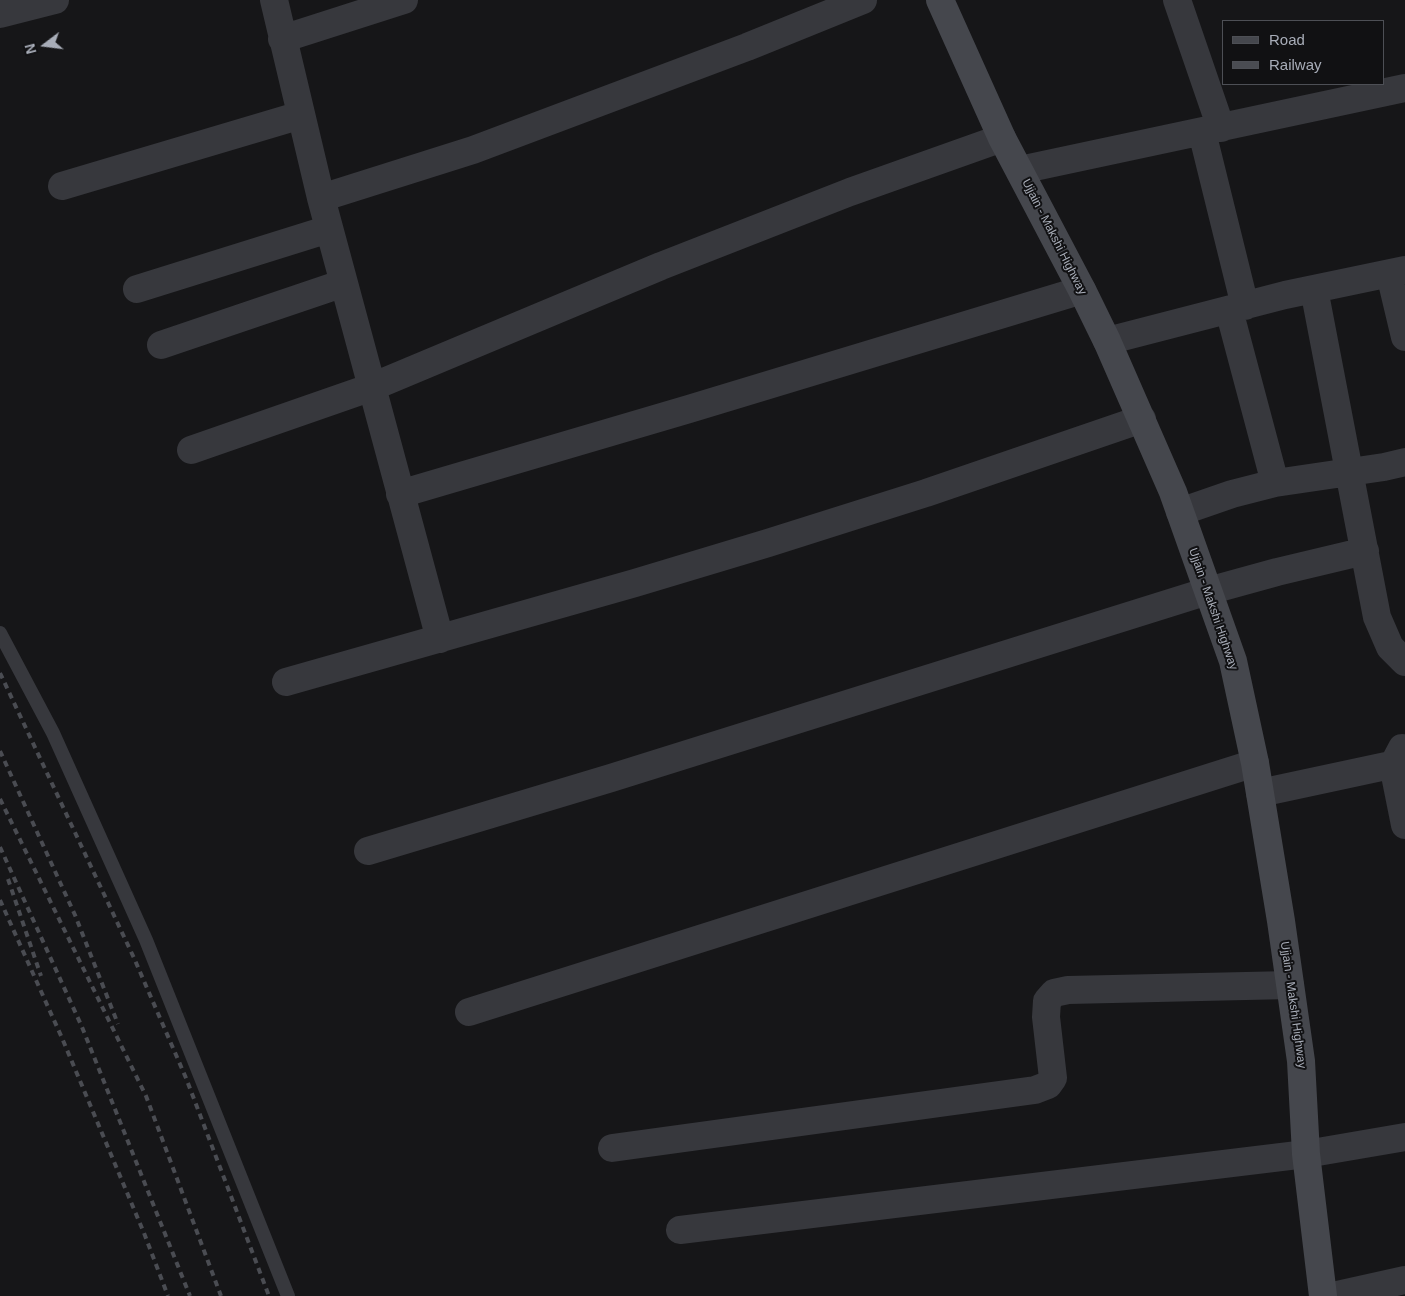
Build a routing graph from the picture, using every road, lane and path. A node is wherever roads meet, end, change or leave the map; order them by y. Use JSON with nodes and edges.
{"nodes":[{"id":1,"x":55,"y":0,"type":"edge"},
{"id":2,"x":274,"y":0,"type":"edge"},
{"id":3,"x":404,"y":0,"type":"edge"},
{"id":4,"x":863,"y":0,"type":"edge"},
{"id":5,"x":940,"y":0,"type":"edge"},
{"id":6,"x":1177,"y":0,"type":"edge"},
{"id":7,"x":0,"y":14,"type":"edge"},
{"id":8,"x":282,"y":39,"type":"junction"},
{"id":9,"x":1405,"y":88,"type":"edge"},
{"id":10,"x":301,"y":115,"type":"junction"},
{"id":11,"x":1212,"y":130,"type":"junction"},
{"id":12,"x":1002,"y":138,"type":"junction"},
{"id":13,"x":1020,"y":170,"type":"junction"},
{"id":14,"x":62,"y":186,"type":"dead end"},
{"id":15,"x":321,"y":198,"type":"junction"},
{"id":16,"x":329,"y":229,"type":"junction"},
{"id":17,"x":1398,"y":272,"type":"edge"},
{"id":18,"x":344,"y":283,"type":"junction"},
{"id":19,"x":137,"y":289,"type":"dead end"},
{"id":20,"x":1314,"y":289,"type":"junction"},
{"id":21,"x":1082,"y":290,"type":"junction"},
{"id":22,"x":1237,"y":308,"type":"junction"},
{"id":23,"x":1405,"y":337,"type":"edge"},
{"id":24,"x":1107,"y":341,"type":"junction"},
{"id":25,"x":161,"y":345,"type":"dead end"},
{"id":26,"x":372,"y":387,"type":"junction"},
{"id":27,"x":1142,"y":419,"type":"junction"},
{"id":28,"x":191,"y":450,"type":"dead end"},
{"id":29,"x":1405,"y":462,"type":"edge"},
{"id":30,"x":1350,"y":472,"type":"junction"},
{"id":31,"x":1275,"y":483,"type":"junction"},
{"id":32,"x":400,"y":494,"type":"junction"},
{"id":33,"x":1180,"y":512,"type":"junction"},
{"id":34,"x":1364,"y":551,"type":"junction"},
{"id":35,"x":1208,"y":591,"type":"junction"},
{"id":36,"x":0,"y":633,"type":"edge"},
{"id":37,"x":440,"y":639,"type":"junction"},
{"id":38,"x":1405,"y":662,"type":"edge"},
{"id":39,"x":286,"y":682,"type":"dead end"},
{"id":40,"x":1401,"y":757,"type":"edge"},
{"id":41,"x":1255,"y":763,"type":"junction"},
{"id":42,"x":1260,"y":793,"type":"junction"},
{"id":43,"x":1405,"y":826,"type":"edge"},
{"id":44,"x":368,"y":851,"type":"dead end"},
{"id":45,"x":1290,"y":985,"type":"junction"},
{"id":46,"x":469,"y":1012,"type":"dead end"},
{"id":47,"x":1405,"y":1137,"type":"edge"},
{"id":48,"x":612,"y":1148,"type":"dead end"},
{"id":49,"x":1306,"y":1154,"type":"junction"},
{"id":50,"x":680,"y":1230,"type":"dead end"},
{"id":51,"x":1405,"y":1280,"type":"edge"},
{"id":52,"x":288,"y":1296,"type":"edge"},
{"id":53,"x":1323,"y":1296,"type":"edge"},
{"id":54,"x":1332,"y":1296,"type":"edge"}],
"edges":[{"from":1,"to":7,"type":"street"},
{"from":2,"to":8,"type":"street"},
{"from":3,"to":8,"type":"street"},
{"from":4,"to":15,"type":"street"},
{"from":5,"to":12,"type":"main road","name":"Ujjain - Makshi Highway"},
{"from":6,"to":11,"type":"street"},
{"from":8,"to":10,"type":"street"},
{"from":9,"to":11,"type":"street"},
{"from":10,"to":14,"type":"street"},
{"from":10,"to":15,"type":"street"},
{"from":11,"to":13,"type":"street"},
{"from":11,"to":22,"type":"street"},
{"from":12,"to":13,"type":"main road","name":"Ujjain - Makshi Highway"},
{"from":12,"to":26,"type":"street"},
{"from":13,"to":21,"type":"main road","name":"Ujjain - Makshi Highway"},
{"from":15,"to":16,"type":"street"},
{"from":16,"to":18,"type":"street"},
{"from":16,"to":19,"type":"street"},
{"from":17,"to":20,"type":"street"},
{"from":17,"to":23,"type":"street"},
{"from":18,"to":25,"type":"street"},
{"from":18,"to":26,"type":"street"},
{"from":20,"to":22,"type":"street"},
{"from":20,"to":30,"type":"street"},
{"from":21,"to":24,"type":"main road","name":"Ujjain - Makshi Highway"},
{"from":21,"to":32,"type":"street"},
{"from":22,"to":24,"type":"street"},
{"from":22,"to":31,"type":"street"},
{"from":24,"to":27,"type":"main road","name":"Ujjain - Makshi Highway"},
{"from":26,"to":28,"type":"street"},
{"from":26,"to":32,"type":"street"},
{"from":27,"to":33,"type":"main road","name":"Ujjain - Makshi Highway"},
{"from":27,"to":37,"type":"street"},
{"from":29,"to":30,"type":"street"},
{"from":30,"to":31,"type":"street"},
{"from":30,"to":34,"type":"street"},
{"from":31,"to":33,"type":"street"},
{"from":32,"to":37,"type":"street"},
{"from":33,"to":35,"type":"main road","name":"Ujjain - Makshi Highway"},
{"from":34,"to":35,"type":"street"},
{"from":34,"to":38,"type":"street"},
{"from":35,"to":41,"type":"main road","name":"Ujjain - Makshi Highway"},
{"from":35,"to":44,"type":"street"},
{"from":36,"to":52,"type":"lane"},
{"from":37,"to":39,"type":"street"},
{"from":40,"to":42,"type":"street"},
{"from":40,"to":43,"type":"street"},
{"from":41,"to":42,"type":"main road","name":"Ujjain - Makshi Highway"},
{"from":41,"to":46,"type":"street"},
{"from":42,"to":45,"type":"main road","name":"Ujjain - Makshi Highway"},
{"from":45,"to":48,"type":"street"},
{"from":45,"to":49,"type":"main road","name":"Ujjain - Makshi Highway"},
{"from":47,"to":49,"type":"street"},
{"from":49,"to":50,"type":"street"},
{"from":49,"to":53,"type":"main road","name":"Ujjain - Makshi Highway"},
{"from":51,"to":54,"type":"street"}]}
